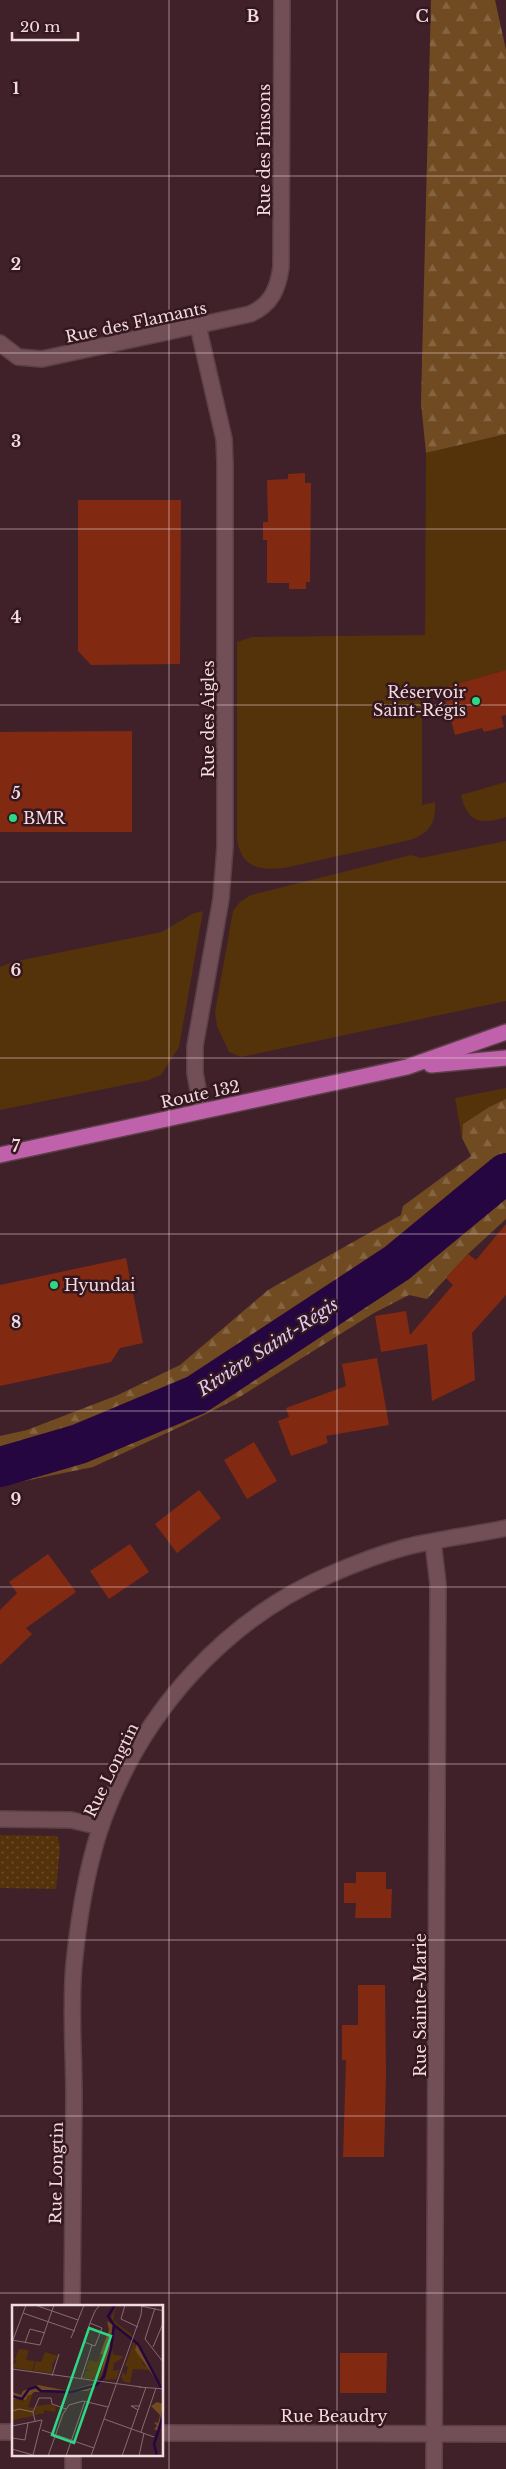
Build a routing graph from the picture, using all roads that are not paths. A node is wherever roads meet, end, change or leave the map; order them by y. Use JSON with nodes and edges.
{"nodes":[{"id":1,"x":282,"y":0,"type":"edge"},
{"id":2,"x":271,"y":298,"type":"joint"},
{"id":3,"x":198,"y":326,"type":"junction"},
{"id":4,"x":3,"y":346,"type":"edge"},
{"id":5,"x":506,"y":1032,"type":"edge"},
{"id":6,"x":506,"y":1058,"type":"edge"},
{"id":7,"x":407,"y":1067,"type":"junction"},
{"id":8,"x":202,"y":1111,"type":"junction"},
{"id":9,"x":0,"y":1155,"type":"edge"},
{"id":10,"x":506,"y":1528,"type":"edge"},
{"id":11,"x":433,"y":1542,"type":"junction"},
{"id":12,"x":0,"y":1820,"type":"edge"},
{"id":13,"x":101,"y":1827,"type":"junction"},
{"id":14,"x":72,"y":2305,"type":"edge"},
{"id":15,"x":164,"y":2433,"type":"edge"},
{"id":16,"x":434,"y":2434,"type":"junction"},
{"id":17,"x":506,"y":2434,"type":"edge"},
{"id":18,"x":72,"y":2456,"type":"edge"},
{"id":19,"x":72,"y":2469,"type":"edge"},
{"id":20,"x":434,"y":2469,"type":"edge"}],
"edges":[{"from":1,"to":2,"type":"street","name":"Rue des Pinsons"},
{"from":2,"to":3,"type":"street","name":"Rue des Flamants"},
{"from":3,"to":4,"type":"street","name":"Rue des Flamants"},
{"from":3,"to":8,"type":"street","name":"Rue des Aigles"},
{"from":5,"to":7,"type":"highway","name":"Route 132"},
{"from":6,"to":7,"type":"highway","name":"Route 132"},
{"from":7,"to":8,"type":"highway","name":"Route 132"},
{"from":8,"to":9,"type":"highway","name":"Route 132"},
{"from":10,"to":11,"type":"street","name":"Rue Longtin"},
{"from":11,"to":13,"type":"street","name":"Rue Longtin"},
{"from":11,"to":16,"type":"street","name":"Rue Sainte-Marie"},
{"from":12,"to":13,"type":"street"},
{"from":13,"to":14,"type":"street","name":"Rue Longtin"},
{"from":15,"to":16,"type":"street","name":"Rue Beaudry"},
{"from":16,"to":17,"type":"street","name":"Rue Beaudry"},
{"from":16,"to":20,"type":"street","name":"Rue Sainte-Marie"},
{"from":18,"to":19,"type":"street"}]}
